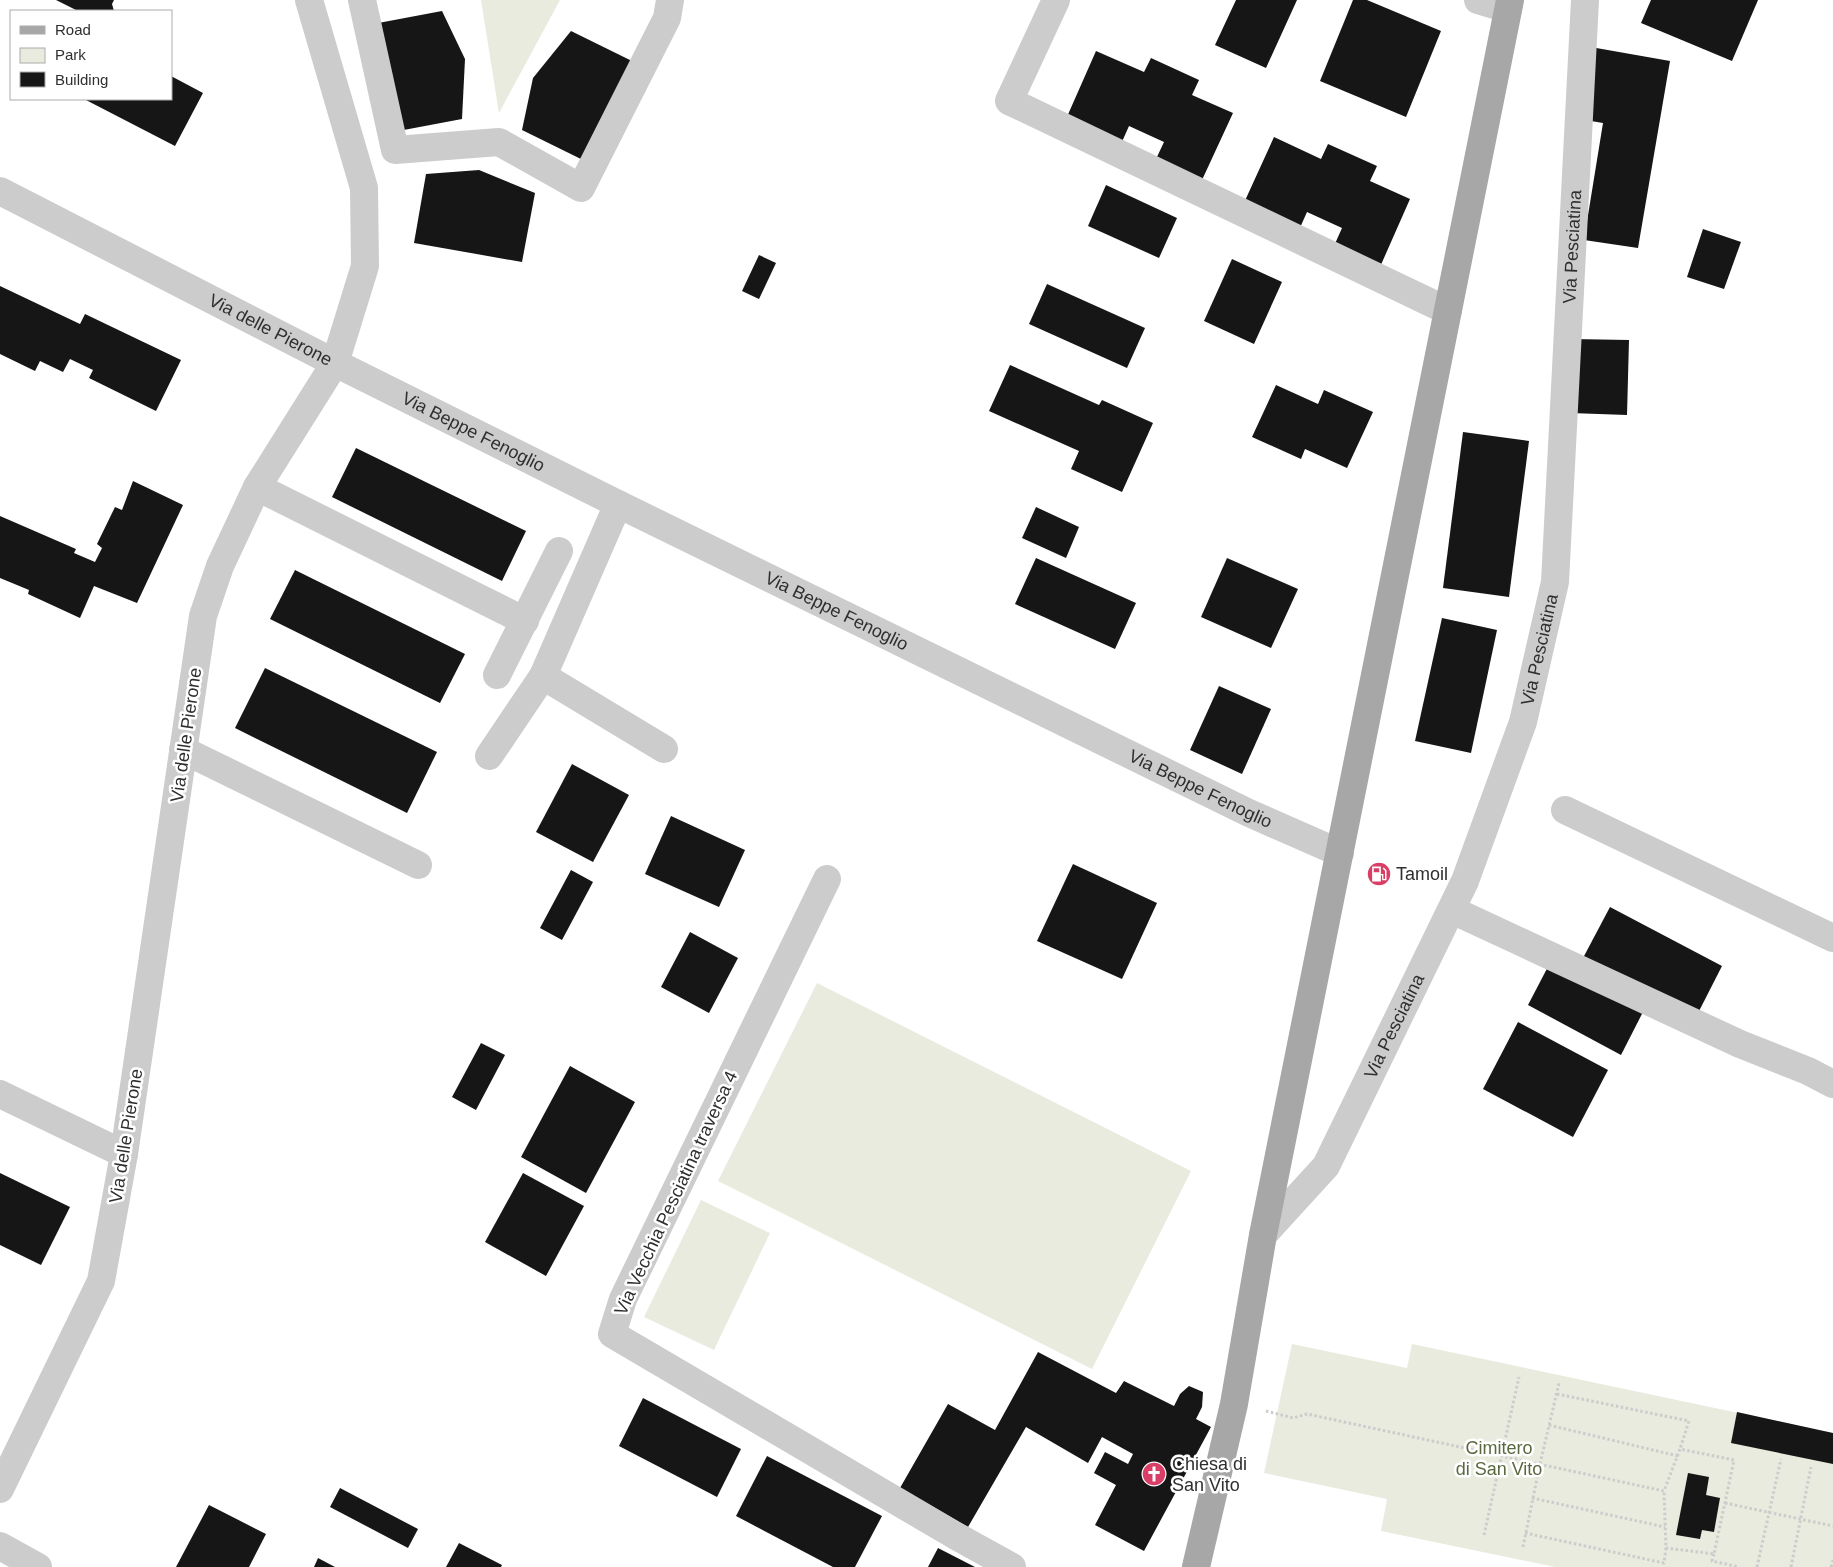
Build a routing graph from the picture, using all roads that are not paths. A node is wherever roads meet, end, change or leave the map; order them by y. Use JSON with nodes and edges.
{"nodes":[{"id":1,"x":309,"y":0,"type":"edge"},
{"id":2,"x":362,"y":0,"type":"edge"},
{"id":3,"x":670,"y":0,"type":"edge"},
{"id":4,"x":1056,"y":0,"type":"edge"},
{"id":5,"x":1478,"y":0,"type":"edge"},
{"id":6,"x":1585,"y":0,"type":"edge"},
{"id":7,"x":1509,"y":4,"type":"edge"},
{"id":8,"x":0,"y":191,"type":"edge"},
{"id":9,"x":1448,"y":311,"type":"junction"},
{"id":10,"x":336,"y":363,"type":"junction"},
{"id":11,"x":257,"y":487,"type":"junction"},
{"id":12,"x":618,"y":504,"type":"junction"},
{"id":13,"x":558,"y":551,"type":"dead end"},
{"id":14,"x":525,"y":621,"type":"junction"},
{"id":15,"x":497,"y":675,"type":"dead end"},
{"id":16,"x":543,"y":676,"type":"junction"},
{"id":17,"x":664,"y":749,"type":"dead end"},
{"id":18,"x":183,"y":750,"type":"junction"},
{"id":19,"x":489,"y":756,"type":"dead end"},
{"id":20,"x":1564,"y":810,"type":"dead end"},
{"id":21,"x":1340,"y":853,"type":"junction"},
{"id":22,"x":418,"y":865,"type":"dead end"},
{"id":23,"x":827,"y":879,"type":"dead end"},
{"id":24,"x":1452,"y":910,"type":"junction"},
{"id":25,"x":1833,"y":938,"type":"edge"},
{"id":26,"x":1833,"y":1084,"type":"edge"},
{"id":27,"x":0,"y":1094,"type":"edge"},
{"id":28,"x":124,"y":1154,"type":"junction"},
{"id":29,"x":1263,"y":1235,"type":"junction"},
{"id":30,"x":0,"y":1489,"type":"edge"},
{"id":31,"x":0,"y":1546,"type":"edge"},
{"id":32,"x":38,"y":1567,"type":"edge"},
{"id":33,"x":1012,"y":1567,"type":"edge"},
{"id":34,"x":1196,"y":1567,"type":"edge"}],
"edges":[{"from":1,"to":10,"type":"street"},
{"from":2,"to":3,"type":"street"},
{"from":4,"to":9,"type":"street"},
{"from":5,"to":7,"type":"street"},
{"from":6,"to":24,"type":"street","name":"Via Pesciatina"},
{"from":7,"to":9,"type":"main road"},
{"from":8,"to":10,"type":"street","name":"Via delle Pierone"},
{"from":9,"to":21,"type":"main road"},
{"from":10,"to":11,"type":"street","name":"Via delle Pierone"},
{"from":10,"to":12,"type":"street","name":"Via Beppe Fenoglio"},
{"from":11,"to":14,"type":"street"},
{"from":11,"to":18,"type":"street","name":"Via delle Pierone"},
{"from":12,"to":16,"type":"street"},
{"from":12,"to":21,"type":"street","name":"Via Beppe Fenoglio"},
{"from":13,"to":14,"type":"street"},
{"from":14,"to":15,"type":"street"},
{"from":16,"to":17,"type":"street"},
{"from":16,"to":19,"type":"street"},
{"from":18,"to":22,"type":"street"},
{"from":18,"to":28,"type":"street","name":"Via delle Pierone"},
{"from":20,"to":25,"type":"street"},
{"from":21,"to":29,"type":"main road"},
{"from":23,"to":33,"type":"street","name":"Via Vecchia Pesciatina traversa 4"},
{"from":24,"to":26,"type":"street"},
{"from":24,"to":29,"type":"street","name":"Via Pesciatina"},
{"from":27,"to":28,"type":"street"},
{"from":28,"to":30,"type":"street","name":"Via delle Pierone"},
{"from":29,"to":34,"type":"main road"},
{"from":31,"to":32,"type":"street"}]}
